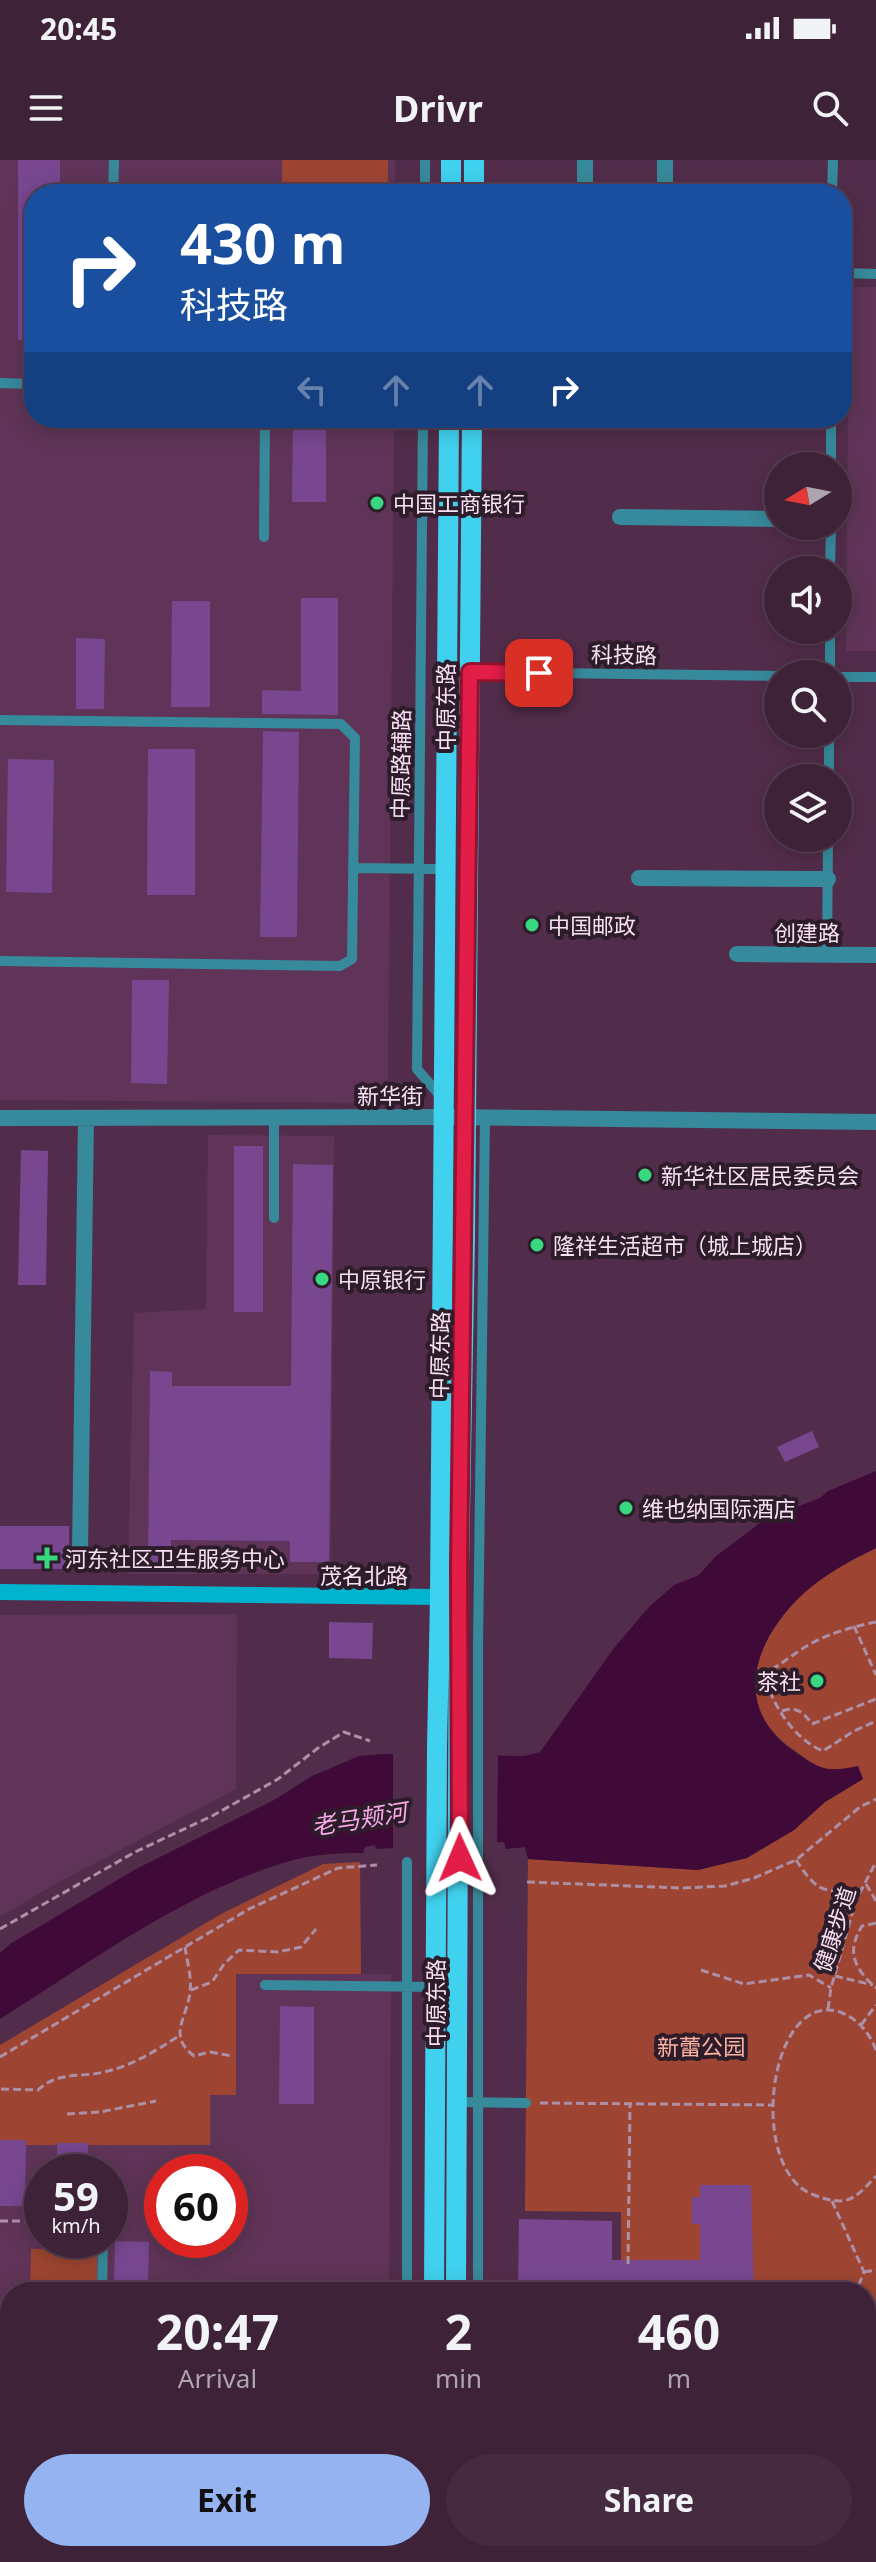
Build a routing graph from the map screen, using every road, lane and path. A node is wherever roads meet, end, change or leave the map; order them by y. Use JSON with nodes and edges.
{"nodes":[{"id":1,"x":114,"y":160,"type":"edge"},
{"id":2,"x":425,"y":160,"type":"edge"},
{"id":3,"x":451,"y":160,"type":"edge"},
{"id":4,"x":474,"y":160,"type":"edge"},
{"id":5,"x":585,"y":160,"type":"edge"},
{"id":6,"x":665,"y":160,"type":"edge"},
{"id":7,"x":833,"y":160,"type":"edge"},
{"id":8,"x":113,"y":184,"type":"edge"},
{"id":9,"x":425,"y":184,"type":"edge"},
{"id":10,"x":451,"y":184,"type":"edge"},
{"id":11,"x":474,"y":184,"type":"edge"},
{"id":12,"x":585,"y":184,"type":"edge"},
{"id":13,"x":665,"y":184,"type":"edge"},
{"id":14,"x":832,"y":184,"type":"edge"},
{"id":15,"x":852,"y":273,"type":"edge"},
{"id":16,"x":876,"y":274,"type":"edge"},
{"id":17,"x":0,"y":383,"type":"edge"},
{"id":18,"x":24,"y":384,"type":"edge"},
{"id":19,"x":265,"y":428,"type":"edge"},
{"id":20,"x":423,"y":428,"type":"edge"},
{"id":21,"x":449,"y":428,"type":"edge"},
{"id":22,"x":472,"y":428,"type":"edge"},
{"id":23,"x":831,"y":428,"type":"edge"},
{"id":24,"x":831,"y":452,"type":"edge"},
{"id":25,"x":620,"y":517,"type":"dead end"},
{"id":26,"x":764,"y":519,"type":"edge"},
{"id":27,"x":264,"y":537,"type":"dead end"},
{"id":28,"x":470,"y":672,"type":"junction"},
{"id":29,"x":764,"y":676,"type":"edge"},
{"id":30,"x":852,"y":677,"type":"edge"},
{"id":31,"x":876,"y":677,"type":"edge"},
{"id":32,"x":0,"y":720,"type":"edge"},
{"id":33,"x":828,"y":852,"type":"edge"},
{"id":34,"x":353,"y":868,"type":"junction"},
{"id":35,"x":419,"y":868,"type":"junction"},
{"id":36,"x":446,"y":869,"type":"junction"},
{"id":37,"x":639,"y":878,"type":"dead end"},
{"id":38,"x":828,"y":879,"type":"junction"},
{"id":39,"x":737,"y":954,"type":"dead end"},
{"id":40,"x":827,"y":954,"type":"junction"},
{"id":41,"x":876,"y":955,"type":"edge"},
{"id":42,"x":0,"y":961,"type":"edge"},
{"id":43,"x":444,"y":1109,"type":"junction"},
{"id":44,"x":274,"y":1117,"type":"junction"},
{"id":45,"x":0,"y":1118,"type":"edge"},
{"id":46,"x":86,"y":1118,"type":"junction"},
{"id":47,"x":475,"y":1118,"type":"junction"},
{"id":48,"x":876,"y":1122,"type":"edge"},
{"id":49,"x":274,"y":1218,"type":"dead end"},
{"id":50,"x":80,"y":1551,"type":"dead end"},
{"id":51,"x":0,"y":1592,"type":"edge"},
{"id":52,"x":440,"y":1597,"type":"junction"},
{"id":53,"x":876,"y":1622,"type":"edge"},
{"id":54,"x":854,"y":1626,"type":"junction"},
{"id":55,"x":876,"y":1675,"type":"edge"},
{"id":56,"x":876,"y":1699,"type":"edge"},
{"id":57,"x":782,"y":1711,"type":"junction"},
{"id":58,"x":876,"y":1721,"type":"edge"},
{"id":59,"x":370,"y":1741,"type":"dead end"},
{"id":60,"x":876,"y":1799,"type":"edge"},
{"id":61,"x":796,"y":1860,"type":"junction"},
{"id":62,"x":407,"y":1862,"type":"dead end"},
{"id":63,"x":876,"y":1862,"type":"edge"},
{"id":64,"x":377,"y":1865,"type":"dead end"},
{"id":65,"x":527,"y":1882,"type":"dead end"},
{"id":66,"x":866,"y":1884,"type":"junction"},
{"id":67,"x":856,"y":1900,"type":"junction"},
{"id":68,"x":876,"y":1901,"type":"edge"},
{"id":69,"x":876,"y":1923,"type":"edge"},
{"id":70,"x":0,"y":1929,"type":"edge"},
{"id":71,"x":316,"y":1929,"type":"dead end"},
{"id":72,"x":185,"y":1947,"type":"junction"},
{"id":73,"x":701,"y":1970,"type":"dead end"},
{"id":74,"x":835,"y":1976,"type":"junction"},
{"id":75,"x":265,"y":1985,"type":"dead end"},
{"id":76,"x":407,"y":1986,"type":"junction"},
{"id":77,"x":874,"y":1986,"type":"edge"},
{"id":78,"x":437,"y":1987,"type":"junction"},
{"id":79,"x":831,"y":1988,"type":"junction"},
{"id":80,"x":191,"y":1990,"type":"junction"},
{"id":81,"x":876,"y":2005,"type":"edge"},
{"id":82,"x":828,"y":2009,"type":"junction"},
{"id":83,"x":861,"y":2025,"type":"junction"},
{"id":84,"x":179,"y":2036,"type":"junction"},
{"id":85,"x":876,"y":2050,"type":"edge"},
{"id":86,"x":232,"y":2056,"type":"dead end"},
{"id":87,"x":0,"y":2057,"type":"edge"},
{"id":88,"x":1,"y":2089,"type":"edge"},
{"id":89,"x":156,"y":2101,"type":"dead end"},
{"id":90,"x":468,"y":2102,"type":"junction"},
{"id":91,"x":526,"y":2103,"type":"joint"},
{"id":92,"x":630,"y":2104,"type":"junction"},
{"id":93,"x":772,"y":2105,"type":"junction"},
{"id":94,"x":67,"y":2114,"type":"dead end"},
{"id":95,"x":876,"y":2176,"type":"edge"},
{"id":96,"x":832,"y":2201,"type":"junction"},
{"id":97,"x":0,"y":2221,"type":"edge"},
{"id":98,"x":24,"y":2221,"type":"edge"},
{"id":99,"x":103,"y":2258,"type":"edge"},
{"id":100,"x":628,"y":2264,"type":"dead end"},
{"id":101,"x":876,"y":2270,"type":"edge"},
{"id":102,"x":864,"y":2272,"type":"junction"},
{"id":103,"x":102,"y":2282,"type":"edge"},
{"id":104,"x":407,"y":2282,"type":"edge"},
{"id":105,"x":434,"y":2282,"type":"edge"},
{"id":106,"x":457,"y":2282,"type":"edge"},
{"id":107,"x":477,"y":2282,"type":"edge"},
{"id":108,"x":860,"y":2282,"type":"edge"}],
"edges":[{"from":1,"to":8,"type":"lane"},
{"from":2,"to":9,"type":"lane"},
{"from":3,"to":10,"type":"main road"},
{"from":4,"to":11,"type":"main road"},
{"from":5,"to":12,"type":"street"},
{"from":6,"to":13,"type":"street"},
{"from":7,"to":14,"type":"lane"},
{"from":15,"to":16,"type":"lane"},
{"from":17,"to":18,"type":"lane"},
{"from":19,"to":27,"type":"lane"},
{"from":20,"to":35,"type":"lane","name":"中原路辅路"},
{"from":21,"to":36,"type":"main road","name":"中原东路"},
{"from":22,"to":28,"type":"main road","name":"中原东路"},
{"from":23,"to":24,"type":"lane"},
{"from":25,"to":26,"type":"street"},
{"from":28,"to":29,"type":"lane","name":"科技路"},
{"from":28,"to":47,"type":"main road","name":"中原东路"},
{"from":30,"to":31,"type":"lane"},
{"from":32,"to":34,"type":"lane"},
{"from":33,"to":38,"type":"lane"},
{"from":34,"to":35,"type":"lane"},
{"from":34,"to":42,"type":"lane"},
{"from":35,"to":36,"type":"lane"},
{"from":35,"to":43,"type":"lane","name":"中原路辅路"},
{"from":36,"to":43,"type":"main road","name":"中原东路"},
{"from":37,"to":38,"type":"street"},
{"from":38,"to":40,"type":"lane"},
{"from":39,"to":40,"type":"street","name":"创建路"},
{"from":40,"to":41,"type":"street","name":"创建路"},
{"from":43,"to":44,"type":"street","name":"新华街"},
{"from":43,"to":47,"type":"street","name":"新华街"},
{"from":43,"to":52,"type":"main road","name":"中原东路"},
{"from":44,"to":46,"type":"street","name":"新华街"},
{"from":44,"to":49,"type":"lane"},
{"from":45,"to":46,"type":"street","name":"新华街"},
{"from":46,"to":50,"type":"street"},
{"from":47,"to":48,"type":"street","name":"新华街"},
{"from":47,"to":90,"type":"main road","name":"中原东路"},
{"from":51,"to":52,"type":"street","name":"茂名北路"},
{"from":52,"to":78,"type":"main road","name":"中原东路"},
{"from":53,"to":54,"type":"path"},
{"from":54,"to":55,"type":"path"},
{"from":54,"to":57,"type":"path"},
{"from":56,"to":57,"type":"path"},
{"from":57,"to":58,"type":"path"},
{"from":59,"to":70,"type":"path"},
{"from":60,"to":61,"type":"path"},
{"from":61,"to":65,"type":"path"},
{"from":61,"to":67,"type":"path"},
{"from":62,"to":76,"type":"lane"},
{"from":63,"to":66,"type":"path","name":"健康步道"},
{"from":64,"to":72,"type":"path"},
{"from":66,"to":67,"type":"path","name":"健康步道"},
{"from":66,"to":68,"type":"path"},
{"from":67,"to":74,"type":"path","name":"健康步道"},
{"from":69,"to":77,"type":"path"},
{"from":71,"to":80,"type":"path"},
{"from":72,"to":80,"type":"path"},
{"from":72,"to":87,"type":"path"},
{"from":73,"to":79,"type":"path"},
{"from":74,"to":77,"type":"path"},
{"from":74,"to":79,"type":"path","name":"健康步道"},
{"from":75,"to":76,"type":"lane"},
{"from":76,"to":78,"type":"lane"},
{"from":76,"to":104,"type":"lane"},
{"from":78,"to":105,"type":"main road","name":"中原东路"},
{"from":79,"to":82,"type":"path","name":"健康步道"},
{"from":80,"to":84,"type":"path"},
{"from":81,"to":83,"type":"path"},
{"from":82,"to":83,"type":"path"},
{"from":82,"to":93,"type":"path"},
{"from":83,"to":85,"type":"path"},
{"from":84,"to":86,"type":"path"},
{"from":84,"to":88,"type":"path"},
{"from":89,"to":94,"type":"path"},
{"from":90,"to":91,"type":"lane"},
{"from":90,"to":106,"type":"main road","name":"中原东路"},
{"from":90,"to":107,"type":"lane"},
{"from":91,"to":92,"type":"path"},
{"from":92,"to":93,"type":"path"},
{"from":92,"to":100,"type":"path"},
{"from":93,"to":96,"type":"path"},
{"from":95,"to":96,"type":"path"},
{"from":96,"to":102,"type":"path"},
{"from":97,"to":98,"type":"path"},
{"from":99,"to":103,"type":"lane"},
{"from":101,"to":102,"type":"path"},
{"from":102,"to":108,"type":"path"}]}
